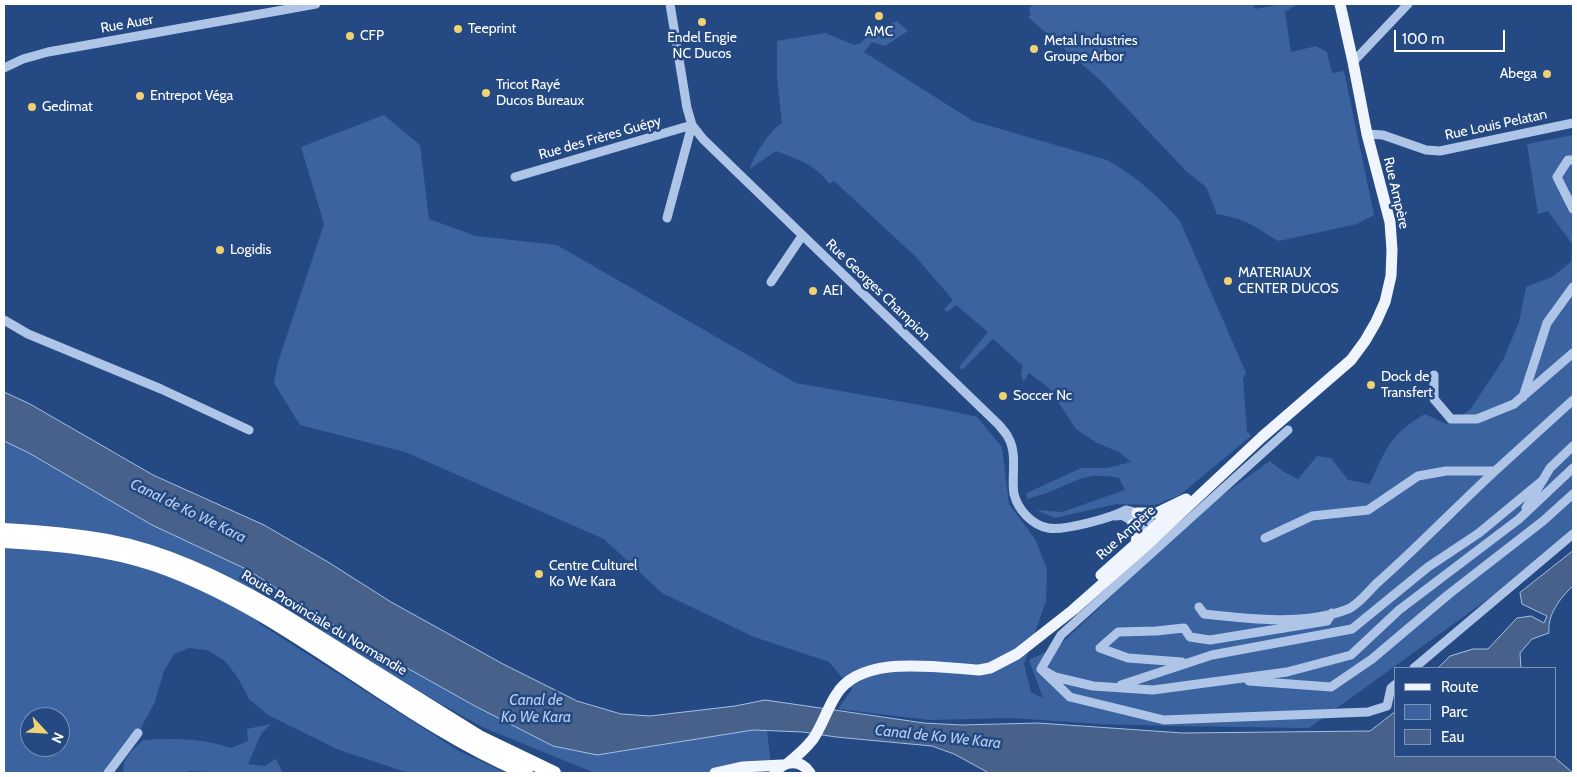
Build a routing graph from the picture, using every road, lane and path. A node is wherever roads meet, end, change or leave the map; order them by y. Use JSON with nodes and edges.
{"nodes":[{"id":1,"x":316,"y":4,"type":"edge"},
{"id":2,"x":670,"y":4,"type":"edge"},
{"id":3,"x":1340,"y":4,"type":"edge"},
{"id":4,"x":1408,"y":4,"type":"edge"},
{"id":5,"x":1353,"y":62,"type":"junction"},
{"id":6,"x":4,"y":68,"type":"edge"},
{"id":7,"x":1573,"y":123,"type":"edge"},
{"id":8,"x":692,"y":125,"type":"junction"},
{"id":9,"x":1367,"y":134,"type":"junction"},
{"id":10,"x":1573,"y":160,"type":"edge"},
{"id":11,"x":515,"y":177,"type":"dead end"},
{"id":12,"x":1573,"y":209,"type":"edge"},
{"id":13,"x":667,"y":218,"type":"dead end"},
{"id":14,"x":802,"y":236,"type":"junction"},
{"id":15,"x":771,"y":282,"type":"dead end"},
{"id":16,"x":1573,"y":287,"type":"edge"},
{"id":17,"x":4,"y":320,"type":"edge"},
{"id":18,"x":1573,"y":353,"type":"edge"},
{"id":19,"x":1434,"y":375,"type":"dead end"},
{"id":20,"x":1523,"y":397,"type":"junction"},
{"id":21,"x":1573,"y":400,"type":"edge"},
{"id":22,"x":249,"y":430,"type":"dead end"},
{"id":23,"x":1288,"y":430,"type":"dead end"},
{"id":24,"x":1573,"y":446,"type":"edge"},
{"id":25,"x":1244,"y":453,"type":"junction"},
{"id":26,"x":1573,"y":468,"type":"edge"},
{"id":27,"x":1495,"y":471,"type":"junction"},
{"id":28,"x":1542,"y":481,"type":"junction"},
{"id":29,"x":1573,"y":494,"type":"edge"},
{"id":30,"x":1186,"y":499,"type":"junction"},
{"id":31,"x":1135,"y":518,"type":"junction"},
{"id":32,"x":1519,"y":519,"type":"junction"},
{"id":33,"x":1168,"y":525,"type":"junction"},
{"id":34,"x":4,"y":530,"type":"edge"},
{"id":35,"x":1153,"y":530,"type":"junction"},
{"id":36,"x":1573,"y":534,"type":"edge"},
{"id":37,"x":1265,"y":538,"type":"dead end"},
{"id":38,"x":4,"y":541,"type":"edge"},
{"id":39,"x":1136,"y":543,"type":"junction"},
{"id":40,"x":1101,"y":585,"type":"junction"},
{"id":41,"x":1199,"y":608,"type":"dead end"},
{"id":42,"x":1332,"y":614,"type":"junction"},
{"id":43,"x":1034,"y":642,"type":"junction"},
{"id":44,"x":1187,"y":663,"type":"junction"},
{"id":45,"x":1415,"y":667,"type":"edge"},
{"id":46,"x":1041,"y":668,"type":"junction"},
{"id":47,"x":1231,"y":680,"type":"junction"},
{"id":48,"x":1394,"y":686,"type":"edge"},
{"id":49,"x":1115,"y":687,"type":"junction"},
{"id":50,"x":138,"y":733,"type":"dead end"},
{"id":51,"x":814,"y":738,"type":"junction"},
{"id":52,"x":742,"y":767,"type":"junction"},
{"id":53,"x":782,"y":767,"type":"edge"},
{"id":54,"x":108,"y":773,"type":"edge"},
{"id":55,"x":526,"y":773,"type":"edge"},
{"id":56,"x":554,"y":773,"type":"edge"},
{"id":57,"x":716,"y":773,"type":"edge"},
{"id":58,"x":761,"y":773,"type":"edge"},
{"id":59,"x":810,"y":773,"type":"edge"}],
"edges":[{"from":1,"to":6,"type":"street","name":"Rue Auer"},
{"from":2,"to":8,"type":"street","name":"Rue Georges Champion"},
{"from":3,"to":5,"type":"main road","name":"Rue Ampère"},
{"from":4,"to":5,"type":"street"},
{"from":5,"to":9,"type":"main road","name":"Rue Ampère"},
{"from":7,"to":9,"type":"street","name":"Rue Louis Pelatan"},
{"from":8,"to":11,"type":"street","name":"Rue des Frères Guépy"},
{"from":8,"to":13,"type":"street"},
{"from":8,"to":14,"type":"street","name":"Rue Georges Champion"},
{"from":9,"to":25,"type":"main road","name":"Rue Ampère"},
{"from":10,"to":12,"type":"street"},
{"from":14,"to":15,"type":"street"},
{"from":14,"to":31,"type":"street","name":"Rue Georges Champion"},
{"from":16,"to":20,"type":"street"},
{"from":17,"to":22,"type":"street"},
{"from":18,"to":20,"type":"street"},
{"from":19,"to":20,"type":"street"},
{"from":21,"to":27,"type":"street"},
{"from":23,"to":46,"type":"street"},
{"from":24,"to":28,"type":"street"},
{"from":25,"to":30,"type":"main road","name":"Rue Ampère"},
{"from":25,"to":33,"type":"main road","name":"Rue Ampère"},
{"from":26,"to":32,"type":"street"},
{"from":27,"to":37,"type":"street"},
{"from":27,"to":42,"type":"street"},
{"from":28,"to":32,"type":"street"},
{"from":28,"to":44,"type":"street"},
{"from":29,"to":47,"type":"street"},
{"from":30,"to":31,"type":"main road"},
{"from":30,"to":35,"type":"main road","name":"Rue Ampère"},
{"from":31,"to":35,"type":"street"},
{"from":31,"to":39,"type":"main road"},
{"from":32,"to":47,"type":"street"},
{"from":33,"to":35,"type":"street"},
{"from":33,"to":40,"type":"main road","name":"Rue Ampère"},
{"from":34,"to":56,"type":"highway","name":"Route Provinciale du Normandie"},
{"from":35,"to":39,"type":"main road","name":"Rue Ampère"},
{"from":35,"to":40,"type":"street"},
{"from":36,"to":45,"type":"street"},
{"from":38,"to":55,"type":"highway","name":"Route Provinciale du Normandie"},
{"from":39,"to":43,"type":"main road","name":"Rue Ampère"},
{"from":40,"to":43,"type":"main road","name":"Rue Ampère"},
{"from":41,"to":42,"type":"street"},
{"from":42,"to":44,"type":"street"},
{"from":43,"to":51,"type":"main road","name":"Rue Ampère"},
{"from":44,"to":49,"type":"street"},
{"from":46,"to":48,"type":"street"},
{"from":46,"to":49,"type":"street"},
{"from":47,"to":49,"type":"street"},
{"from":50,"to":54,"type":"street"},
{"from":51,"to":53,"type":"main road"},
{"from":51,"to":59,"type":"main road"},
{"from":52,"to":53,"type":"main road"},
{"from":52,"to":57,"type":"main road"},
{"from":52,"to":58,"type":"main road"},
{"from":53,"to":59,"type":"main road"}]}
